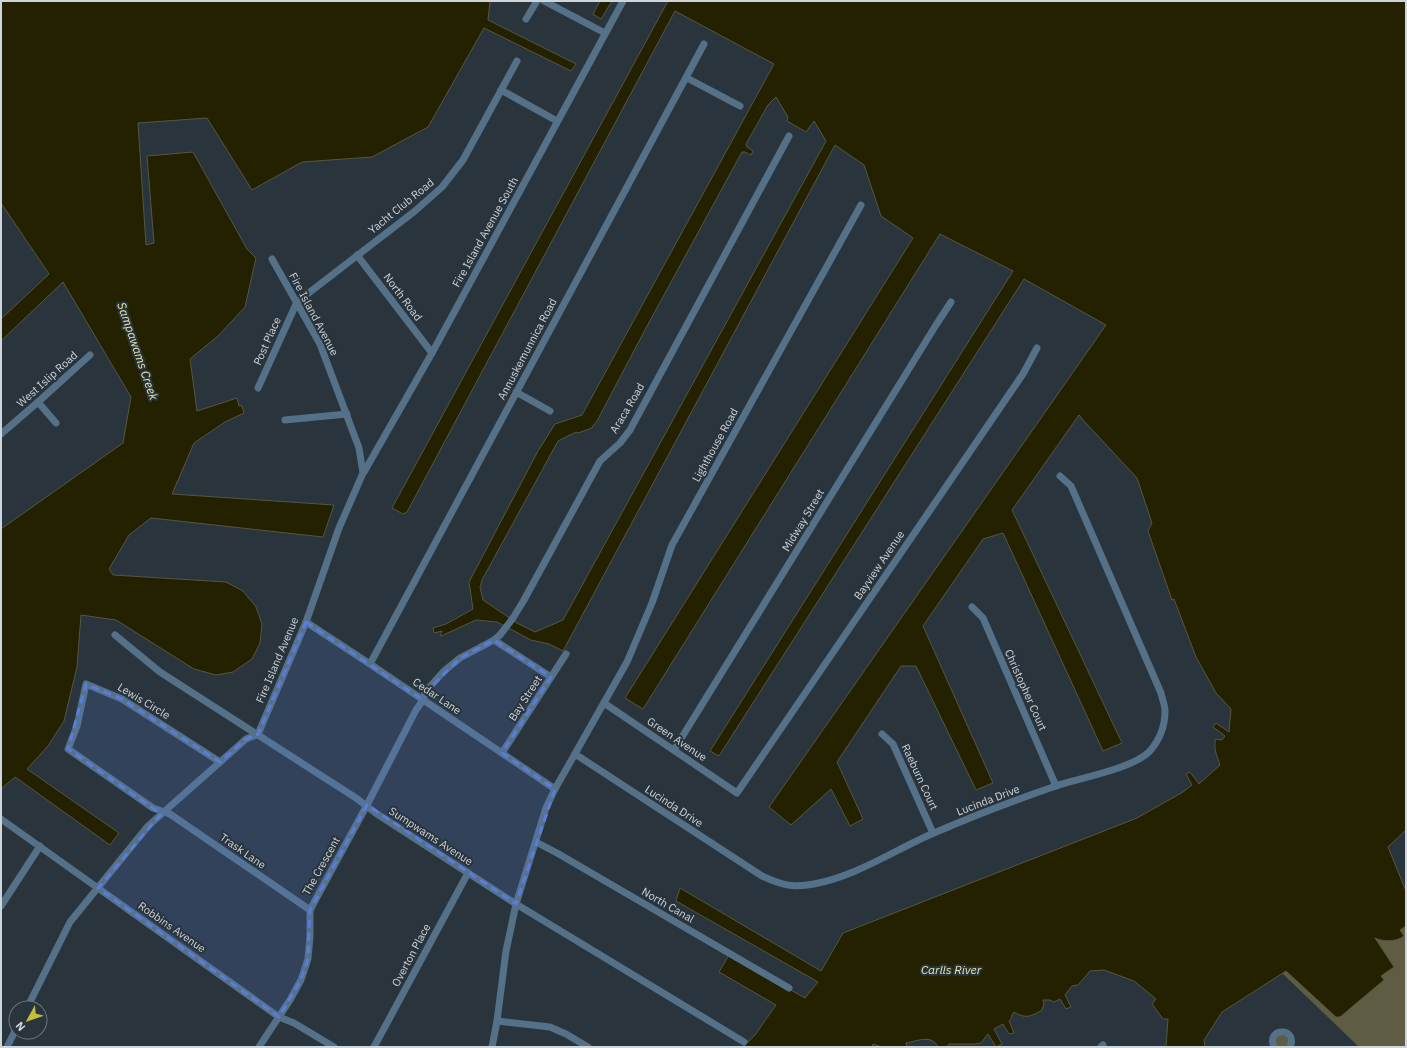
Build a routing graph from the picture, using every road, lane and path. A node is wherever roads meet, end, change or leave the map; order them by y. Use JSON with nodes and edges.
{"nodes":[{"id":1,"x":536,"y":1,"type":"edge"},
{"id":2,"x":544,"y":1,"type":"edge"},
{"id":3,"x":623,"y":1,"type":"edge"},
{"id":4,"x":526,"y":19,"type":"dead end"},
{"id":5,"x":605,"y":34,"type":"junction"},
{"id":6,"x":704,"y":44,"type":"dead end"},
{"id":7,"x":517,"y":61,"type":"dead end"},
{"id":8,"x":687,"y":78,"type":"junction"},
{"id":9,"x":501,"y":90,"type":"junction"},
{"id":10,"x":740,"y":106,"type":"dead end"},
{"id":11,"x":557,"y":121,"type":"junction"},
{"id":12,"x":789,"y":136,"type":"dead end"},
{"id":13,"x":861,"y":205,"type":"dead end"},
{"id":14,"x":357,"y":255,"type":"junction"},
{"id":15,"x":272,"y":259,"type":"dead end"},
{"id":16,"x":297,"y":302,"type":"junction"},
{"id":17,"x":951,"y":302,"type":"dead end"},
{"id":18,"x":1037,"y":348,"type":"dead end"},
{"id":19,"x":432,"y":353,"type":"junction"},
{"id":20,"x":90,"y":355,"type":"dead end"},
{"id":21,"x":258,"y":388,"type":"dead end"},
{"id":22,"x":516,"y":392,"type":"junction"},
{"id":23,"x":38,"y":402,"type":"junction"},
{"id":24,"x":550,"y":411,"type":"dead end"},
{"id":25,"x":347,"y":414,"type":"junction"},
{"id":26,"x":285,"y":420,"type":"dead end"},
{"id":27,"x":56,"y":423,"type":"dead end"},
{"id":28,"x":1,"y":434,"type":"edge"},
{"id":29,"x":363,"y":472,"type":"junction"},
{"id":30,"x":1060,"y":476,"type":"dead end"},
{"id":31,"x":972,"y":607,"type":"dead end"},
{"id":32,"x":306,"y":622,"type":"junction"},
{"id":33,"x":115,"y":635,"type":"dead end"},
{"id":34,"x":494,"y":640,"type":"junction"},
{"id":35,"x":566,"y":654,"type":"dead end"},
{"id":36,"x":370,"y":664,"type":"junction"},
{"id":37,"x":551,"y":678,"type":"junction"},
{"id":38,"x":423,"y":700,"type":"junction"},
{"id":39,"x":604,"y":703,"type":"junction"},
{"id":40,"x":258,"y":734,"type":"junction"},
{"id":41,"x":882,"y":734,"type":"dead end"},
{"id":42,"x":674,"y":750,"type":"junction"},
{"id":43,"x":502,"y":753,"type":"junction"},
{"id":44,"x":575,"y":754,"type":"junction"},
{"id":45,"x":220,"y":762,"type":"junction"},
{"id":46,"x":1056,"y":786,"type":"junction"},
{"id":47,"x":555,"y":789,"type":"junction"},
{"id":48,"x":737,"y":793,"type":"joint"},
{"id":49,"x":367,"y":806,"type":"junction"},
{"id":50,"x":163,"y":812,"type":"junction"},
{"id":51,"x":1,"y":819,"type":"edge"},
{"id":52,"x":933,"y":833,"type":"junction"},
{"id":53,"x":536,"y":842,"type":"junction"},
{"id":54,"x":40,"y":846,"type":"junction"},
{"id":55,"x":468,"y":873,"type":"junction"},
{"id":56,"x":98,"y":888,"type":"junction"},
{"id":57,"x":516,"y":904,"type":"junction"},
{"id":58,"x":1,"y":906,"type":"edge"},
{"id":59,"x":310,"y":910,"type":"junction"},
{"id":60,"x":789,"y":988,"type":"dead end"},
{"id":61,"x":30,"y":1000,"type":"edge"},
{"id":62,"x":279,"y":1017,"type":"junction"},
{"id":63,"x":497,"y":1021,"type":"junction"},
{"id":64,"x":744,"y":1042,"type":"dead end"},
{"id":65,"x":259,"y":1047,"type":"edge"},
{"id":66,"x":334,"y":1047,"type":"edge"},
{"id":67,"x":374,"y":1047,"type":"edge"},
{"id":68,"x":492,"y":1047,"type":"edge"},
{"id":69,"x":588,"y":1047,"type":"edge"},
{"id":70,"x":1274,"y":1047,"type":"edge"},
{"id":71,"x":1290,"y":1047,"type":"edge"}],
"edges":[{"from":1,"to":4,"type":"street"},
{"from":2,"to":5,"type":"street"},
{"from":3,"to":5,"type":"street","name":"Fire Island Avenue South"},
{"from":5,"to":11,"type":"street","name":"Fire Island Avenue South"},
{"from":6,"to":8,"type":"street","name":"Annuskemunnica Road"},
{"from":7,"to":9,"type":"street","name":"Yacht Club Road"},
{"from":8,"to":10,"type":"street"},
{"from":8,"to":22,"type":"street","name":"Annuskemunnica Road"},
{"from":9,"to":11,"type":"street"},
{"from":9,"to":14,"type":"street","name":"Yacht Club Road"},
{"from":11,"to":19,"type":"street","name":"Fire Island Avenue South"},
{"from":12,"to":34,"type":"street","name":"Araca Road"},
{"from":13,"to":39,"type":"street","name":"Lighthouse Road"},
{"from":14,"to":16,"type":"street","name":"Yacht Club Road"},
{"from":14,"to":19,"type":"street","name":"North Road"},
{"from":15,"to":16,"type":"street","name":"Fire Island Avenue"},
{"from":16,"to":21,"type":"street","name":"Post Place"},
{"from":16,"to":25,"type":"street","name":"Fire Island Avenue"},
{"from":17,"to":42,"type":"street","name":"Midway Street"},
{"from":18,"to":48,"type":"street","name":"Bayview Avenue"},
{"from":19,"to":29,"type":"street","name":"Fire Island Avenue South"},
{"from":20,"to":23,"type":"street","name":"West Islip Road"},
{"from":22,"to":24,"type":"street"},
{"from":22,"to":36,"type":"street","name":"Annuskemunnica Road"},
{"from":23,"to":27,"type":"street"},
{"from":23,"to":28,"type":"street","name":"West Islip Road"},
{"from":25,"to":26,"type":"street"},
{"from":25,"to":29,"type":"street","name":"Fire Island Avenue"},
{"from":29,"to":32,"type":"street","name":"Fire Island Avenue"},
{"from":30,"to":46,"type":"street","name":"Lucinda Drive"},
{"from":31,"to":46,"type":"street","name":"Christopher Court"},
{"from":32,"to":36,"type":"street","name":"Cedar Lane"},
{"from":32,"to":40,"type":"street","name":"Fire Island Avenue"},
{"from":33,"to":40,"type":"street","name":"Sumpwams Avenue"},
{"from":34,"to":37,"type":"street"},
{"from":34,"to":38,"type":"street","name":"Araca Road"},
{"from":35,"to":37,"type":"street","name":"Bay Street"},
{"from":36,"to":38,"type":"street","name":"Cedar Lane"},
{"from":37,"to":43,"type":"street","name":"Bay Street"},
{"from":38,"to":43,"type":"street","name":"Cedar Lane"},
{"from":38,"to":49,"type":"street","name":"The Crescent"},
{"from":39,"to":42,"type":"street","name":"Green Avenue"},
{"from":39,"to":44,"type":"street"},
{"from":40,"to":45,"type":"street"},
{"from":40,"to":49,"type":"street","name":"Sumpwams Avenue"},
{"from":41,"to":52,"type":"street","name":"Raeburn Court"},
{"from":42,"to":48,"type":"street","name":"Green Avenue"},
{"from":43,"to":47,"type":"street","name":"Cedar Lane"},
{"from":44,"to":47,"type":"street"},
{"from":44,"to":52,"type":"street","name":"Lucinda Drive"},
{"from":45,"to":50,"type":"street"},
{"from":45,"to":50,"type":"street","name":"Lewis Circle"},
{"from":46,"to":52,"type":"street","name":"Lucinda Drive"},
{"from":47,"to":53,"type":"street"},
{"from":49,"to":55,"type":"street","name":"Sumpwams Avenue"},
{"from":49,"to":59,"type":"street","name":"The Crescent"},
{"from":50,"to":56,"type":"street"},
{"from":50,"to":59,"type":"street","name":"Trask Lane"},
{"from":51,"to":54,"type":"street","name":"Robbins Avenue"},
{"from":53,"to":57,"type":"street"},
{"from":53,"to":60,"type":"street","name":"North Canal"},
{"from":54,"to":56,"type":"street","name":"Robbins Avenue"},
{"from":54,"to":58,"type":"street"},
{"from":55,"to":57,"type":"street","name":"Sumpwams Avenue"},
{"from":55,"to":67,"type":"street","name":"Overton Place"},
{"from":56,"to":61,"type":"street"},
{"from":56,"to":62,"type":"street","name":"Robbins Avenue"},
{"from":57,"to":63,"type":"street"},
{"from":57,"to":64,"type":"street","name":"Sumpwams Avenue"},
{"from":59,"to":62,"type":"street","name":"The Crescent"},
{"from":62,"to":65,"type":"street","name":"The Crescent"},
{"from":62,"to":66,"type":"street","name":"Robbins Avenue"},
{"from":63,"to":68,"type":"street"},
{"from":63,"to":69,"type":"street"},
{"from":70,"to":71,"type":"street"}]}
